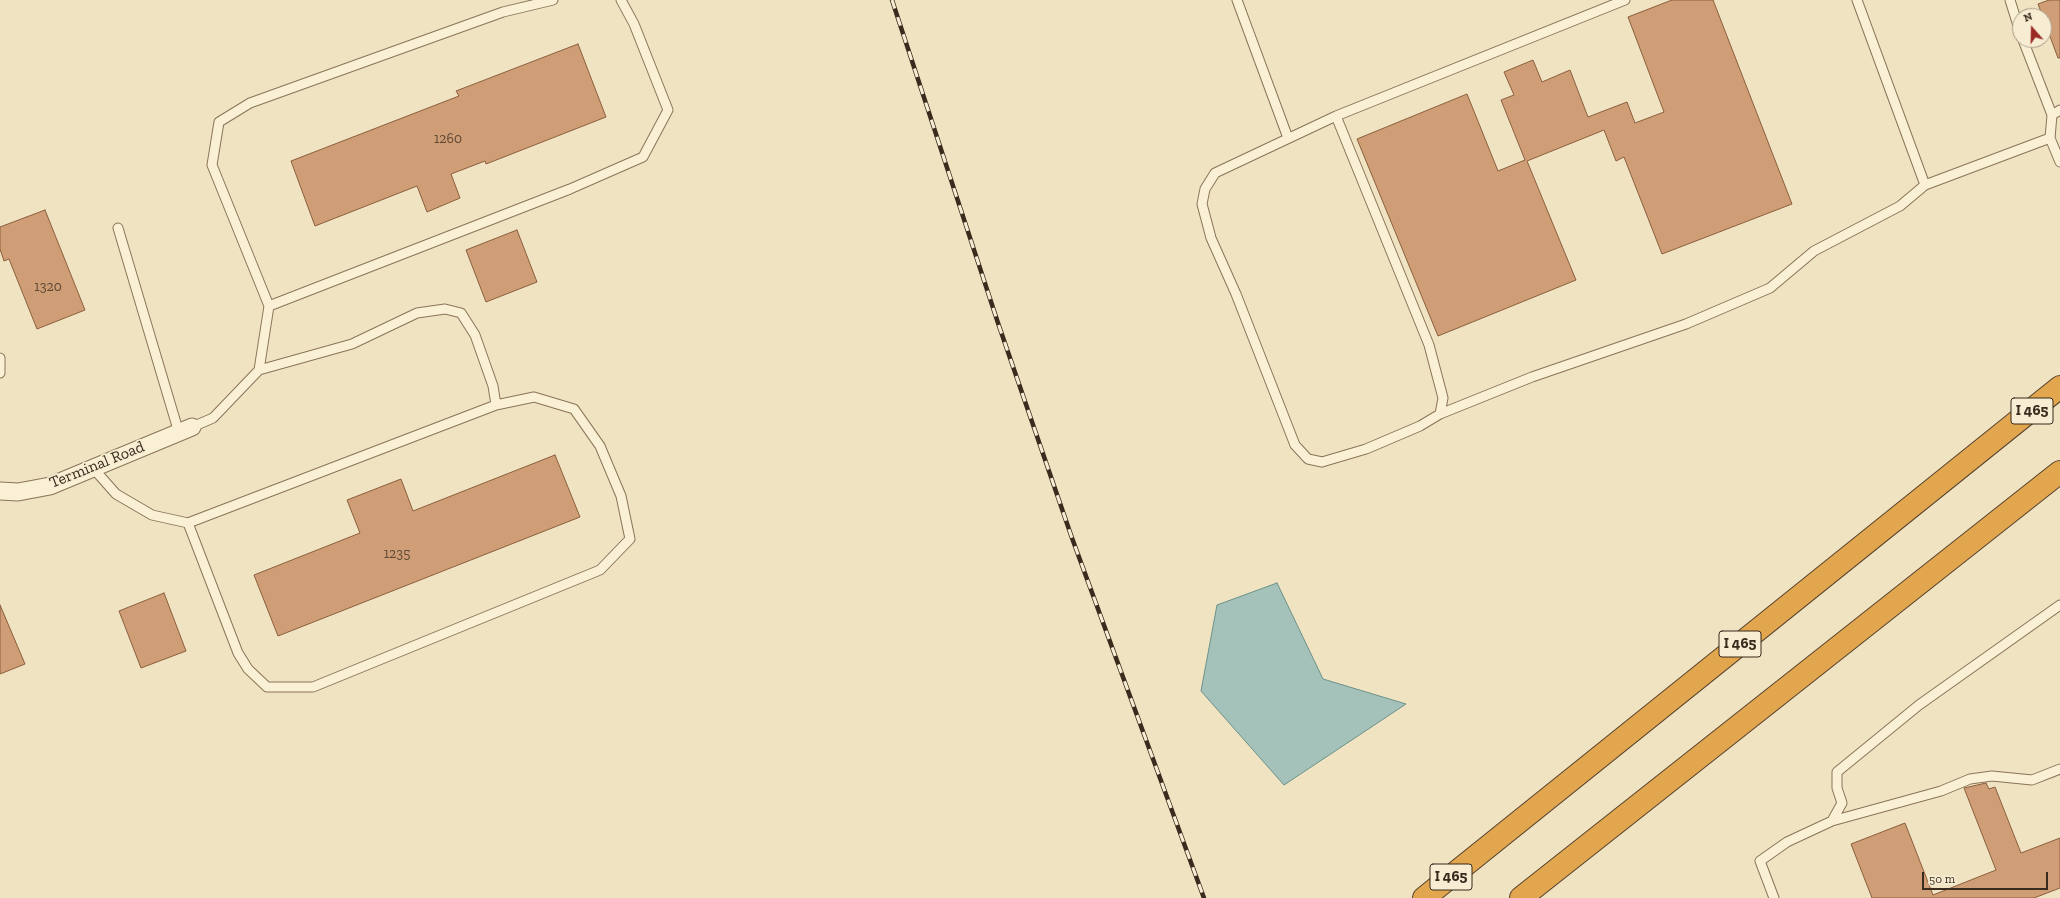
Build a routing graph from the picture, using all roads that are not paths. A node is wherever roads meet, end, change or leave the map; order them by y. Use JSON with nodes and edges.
{"nodes":[{"id":1,"x":553,"y":0,"type":"edge"},
{"id":2,"x":621,"y":0,"type":"edge"},
{"id":3,"x":1237,"y":0,"type":"edge"},
{"id":4,"x":1625,"y":0,"type":"edge"},
{"id":5,"x":1857,"y":0,"type":"edge"},
{"id":6,"x":2027,"y":48,"type":"edge"},
{"id":7,"x":2056,"y":112,"type":"edge"},
{"id":8,"x":1336,"y":116,"type":"junction"},
{"id":9,"x":1288,"y":138,"type":"junction"},
{"id":10,"x":2050,"y":138,"type":"junction"},
{"id":11,"x":2060,"y":162,"type":"edge"},
{"id":12,"x":1925,"y":185,"type":"junction"},
{"id":13,"x":118,"y":228,"type":"dead end"},
{"id":14,"x":269,"y":306,"type":"junction"},
{"id":15,"x":0,"y":358,"type":"edge"},
{"id":16,"x":258,"y":370,"type":"junction"},
{"id":17,"x":0,"y":373,"type":"edge"},
{"id":18,"x":2060,"y":388,"type":"edge"},
{"id":19,"x":496,"y":405,"type":"junction"},
{"id":20,"x":1440,"y":414,"type":"junction"},
{"id":21,"x":185,"y":430,"type":"junction"},
{"id":22,"x":93,"y":468,"type":"junction"},
{"id":23,"x":2060,"y":472,"type":"edge"},
{"id":24,"x":0,"y":491,"type":"edge"},
{"id":25,"x":188,"y":522,"type":"junction"},
{"id":26,"x":2060,"y":605,"type":"edge"},
{"id":27,"x":2060,"y":769,"type":"edge"},
{"id":28,"x":1832,"y":821,"type":"junction"},
{"id":29,"x":1424,"y":898,"type":"edge"},
{"id":30,"x":1521,"y":898,"type":"edge"},
{"id":31,"x":1774,"y":898,"type":"edge"}],
"edges":[{"from":1,"to":14,"type":"lane"},
{"from":2,"to":14,"type":"lane"},
{"from":3,"to":9,"type":"lane"},
{"from":4,"to":8,"type":"lane"},
{"from":5,"to":12,"type":"lane"},
{"from":6,"to":7,"type":"lane"},
{"from":7,"to":10,"type":"lane"},
{"from":8,"to":9,"type":"lane"},
{"from":8,"to":20,"type":"lane"},
{"from":9,"to":20,"type":"lane"},
{"from":10,"to":11,"type":"lane"},
{"from":10,"to":12,"type":"lane"},
{"from":12,"to":20,"type":"lane"},
{"from":13,"to":21,"type":"lane"},
{"from":14,"to":16,"type":"lane"},
{"from":15,"to":17,"type":"lane"},
{"from":16,"to":19,"type":"lane"},
{"from":16,"to":21,"type":"lane"},
{"from":18,"to":29,"type":"highway","number":"I 465"},
{"from":19,"to":25,"type":"lane"},
{"from":19,"to":25,"type":"lane"},
{"from":21,"to":22,"type":"street","name":"Terminal Road"},
{"from":22,"to":24,"type":"street","name":"Terminal Road"},
{"from":22,"to":25,"type":"lane"},
{"from":23,"to":30,"type":"highway"},
{"from":26,"to":28,"type":"lane"},
{"from":27,"to":28,"type":"lane"},
{"from":28,"to":31,"type":"lane"}]}
